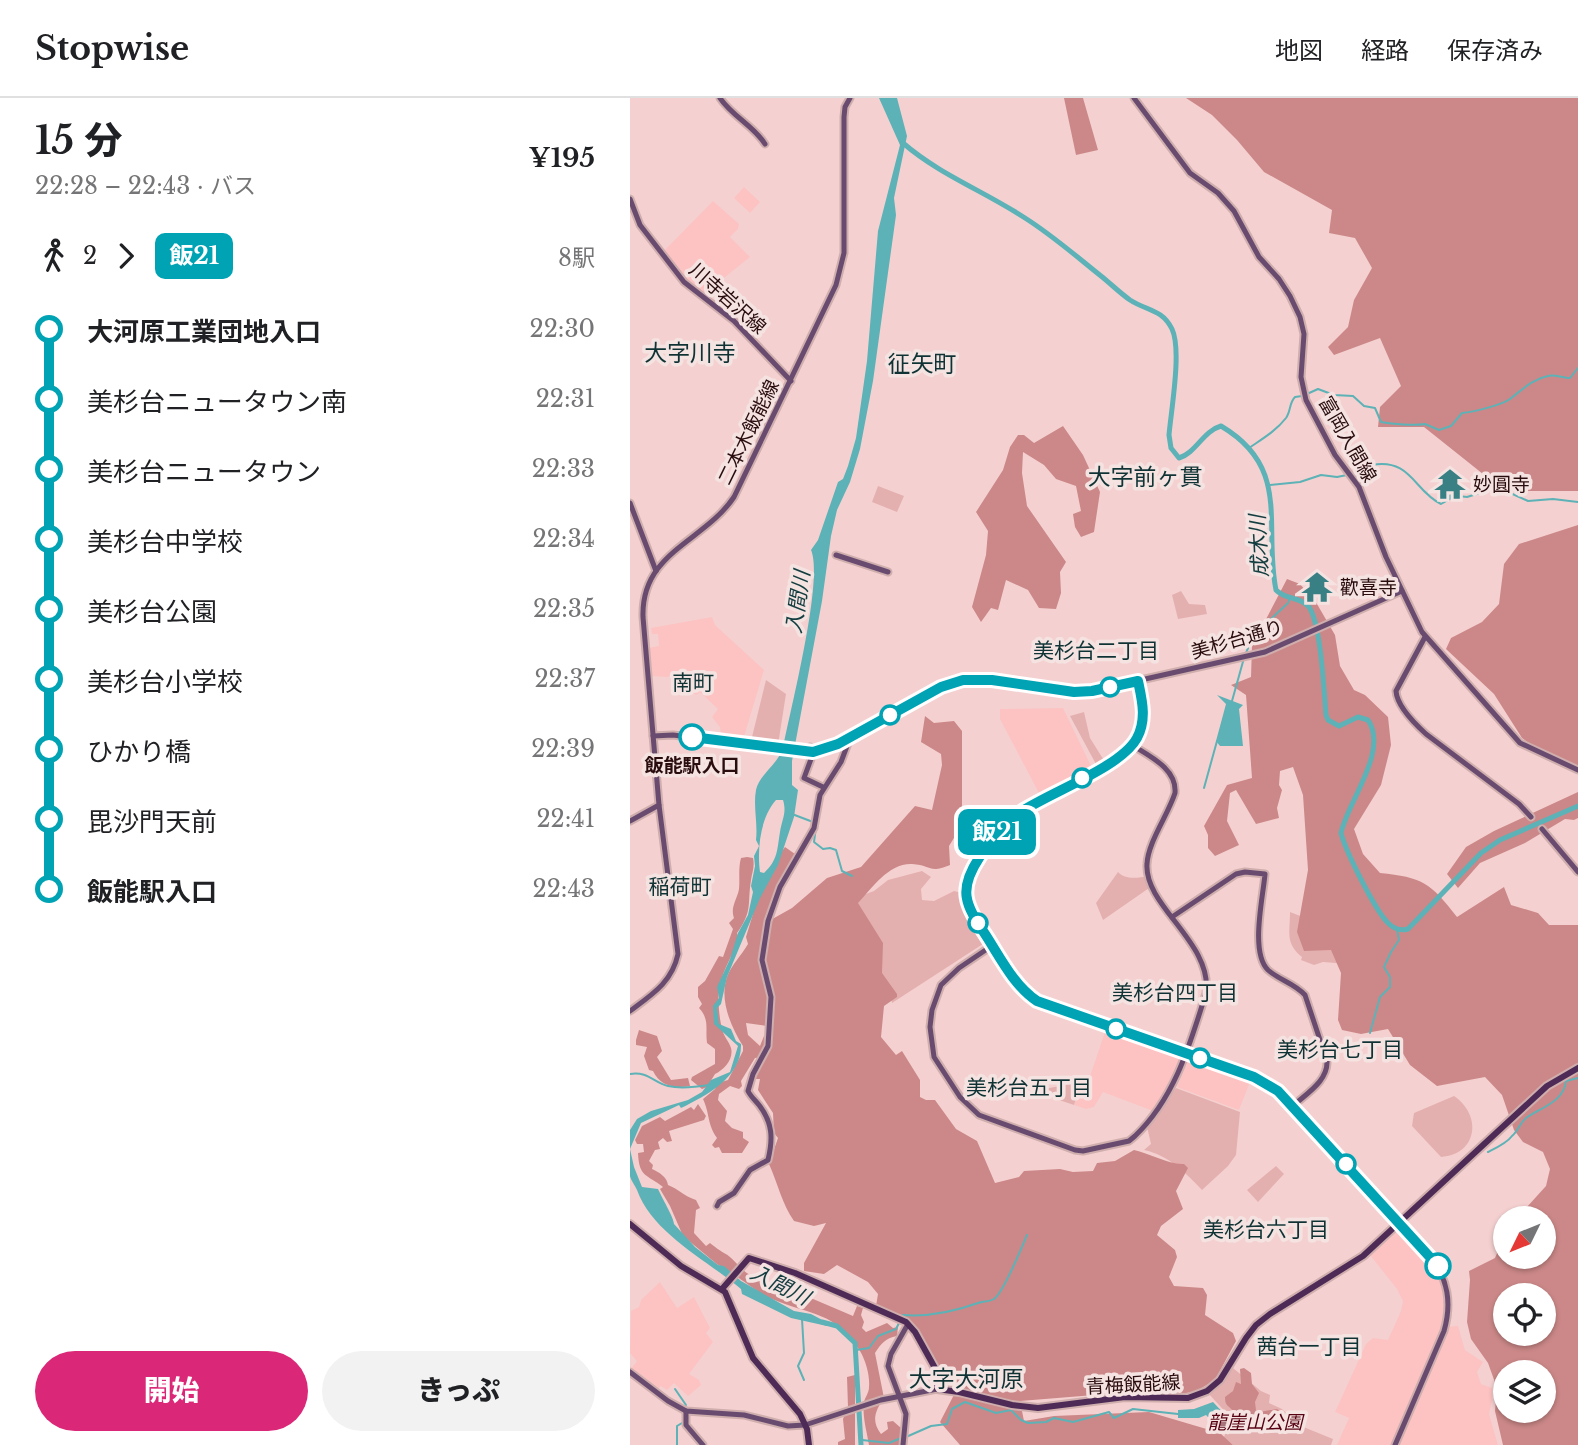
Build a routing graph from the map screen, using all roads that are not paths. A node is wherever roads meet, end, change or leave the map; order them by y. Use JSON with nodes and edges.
{"nodes":[{"id":1,"x":720,"y":98,"type":"edge"},
{"id":2,"x":850,"y":98,"type":"edge"},
{"id":3,"x":1134,"y":98,"type":"edge"},
{"id":4,"x":765,"y":144,"type":"dead end"},
{"id":5,"x":630,"y":199,"type":"edge"},
{"id":6,"x":790,"y":381,"type":"junction"},
{"id":7,"x":630,"y":503,"type":"edge"},
{"id":8,"x":836,"y":555,"type":"dead end"},
{"id":9,"x":656,"y":571,"type":"junction"},
{"id":10,"x":888,"y":572,"type":"dead end"},
{"id":11,"x":1402,"y":591,"type":"junction"},
{"id":12,"x":1425,"y":637,"type":"junction"},
{"id":13,"x":1138,"y":681,"type":"junction"},
{"id":14,"x":653,"y":736,"type":"junction"},
{"id":15,"x":850,"y":738,"type":"junction"},
{"id":16,"x":1132,"y":744,"type":"junction"},
{"id":17,"x":810,"y":747,"type":"dead end"},
{"id":18,"x":1578,"y":770,"type":"edge"},
{"id":19,"x":823,"y":787,"type":"junction"},
{"id":20,"x":659,"y":806,"type":"junction"},
{"id":21,"x":1531,"y":817,"type":"dead end"},
{"id":22,"x":630,"y":821,"type":"edge"},
{"id":23,"x":1542,"y":829,"type":"dead end"},
{"id":24,"x":1578,"y":872,"type":"edge"},
{"id":25,"x":1172,"y":917,"type":"junction"},
{"id":26,"x":993,"y":945,"type":"junction"},
{"id":27,"x":630,"y":1011,"type":"edge"},
{"id":28,"x":1185,"y":1053,"type":"junction"},
{"id":29,"x":1578,"y":1068,"type":"edge"},
{"id":30,"x":1293,"y":1105,"type":"junction"},
{"id":31,"x":717,"y":1206,"type":"dead end"},
{"id":32,"x":1400,"y":1223,"type":"junction"},
{"id":33,"x":630,"y":1224,"type":"edge"},
{"id":34,"x":724,"y":1287,"type":"junction"},
{"id":35,"x":906,"y":1322,"type":"junction"},
{"id":36,"x":630,"y":1372,"type":"edge"},
{"id":37,"x":937,"y":1389,"type":"junction"},
{"id":38,"x":898,"y":1396,"type":"junction"},
{"id":39,"x":686,"y":1411,"type":"junction"},
{"id":40,"x":805,"y":1425,"type":"junction"},
{"id":41,"x":903,"y":1444,"type":"edge"},
{"id":42,"x":703,"y":1445,"type":"edge"},
{"id":43,"x":809,"y":1445,"type":"edge"},
{"id":44,"x":1395,"y":1445,"type":"edge"}],
"edges":[{"from":1,"to":4,"type":"street"},
{"from":2,"to":6,"type":"street","name":"二本木飯能線"},
{"from":3,"to":11,"type":"street","name":"富岡入間線"},
{"from":5,"to":6,"type":"street","name":"川寺岩沢線"},
{"from":6,"to":9,"type":"street","name":"二本木飯能線"},
{"from":7,"to":9,"type":"street"},
{"from":8,"to":10,"type":"street"},
{"from":9,"to":14,"type":"street","name":"二本木飯能線"},
{"from":11,"to":12,"type":"street","name":"富岡入間線"},
{"from":11,"to":13,"type":"street","name":"美杉台通り"},
{"from":12,"to":18,"type":"street","name":"富岡入間線"},
{"from":12,"to":21,"type":"street"},
{"from":13,"to":15,"type":"street","name":"美杉台通り"},
{"from":13,"to":16,"type":"street"},
{"from":14,"to":15,"type":"street","name":"美杉台通り","bridge":true},
{"from":14,"to":20,"type":"street","name":"二本木飯能線"},
{"from":15,"to":19,"type":"street"},
{"from":16,"to":25,"type":"street"},
{"from":16,"to":26,"type":"street"},
{"from":17,"to":19,"type":"street"},
{"from":19,"to":31,"type":"street"},
{"from":20,"to":22,"type":"street"},
{"from":20,"to":27,"type":"street","name":"二本木飯能線"},
{"from":23,"to":24,"type":"street"},
{"from":25,"to":28,"type":"street"},
{"from":25,"to":30,"type":"street"},
{"from":26,"to":28,"type":"street"},
{"from":26,"to":28,"type":"street"},
{"from":28,"to":30,"type":"street"},
{"from":29,"to":32,"type":"main road","name":"青梅飯能線"},
{"from":30,"to":32,"type":"street"},
{"from":32,"to":37,"type":"main road","name":"青梅飯能線"},
{"from":32,"to":44,"type":"street"},
{"from":33,"to":34,"type":"main road"},
{"from":34,"to":35,"type":"main road"},
{"from":34,"to":40,"type":"main road"},
{"from":35,"to":37,"type":"main road"},
{"from":35,"to":38,"type":"street"},
{"from":36,"to":39,"type":"street"},
{"from":37,"to":38,"type":"street"},
{"from":38,"to":40,"type":"street"},
{"from":38,"to":41,"type":"street"},
{"from":39,"to":40,"type":"street"},
{"from":39,"to":42,"type":"street"},
{"from":40,"to":43,"type":"main road"}]}
